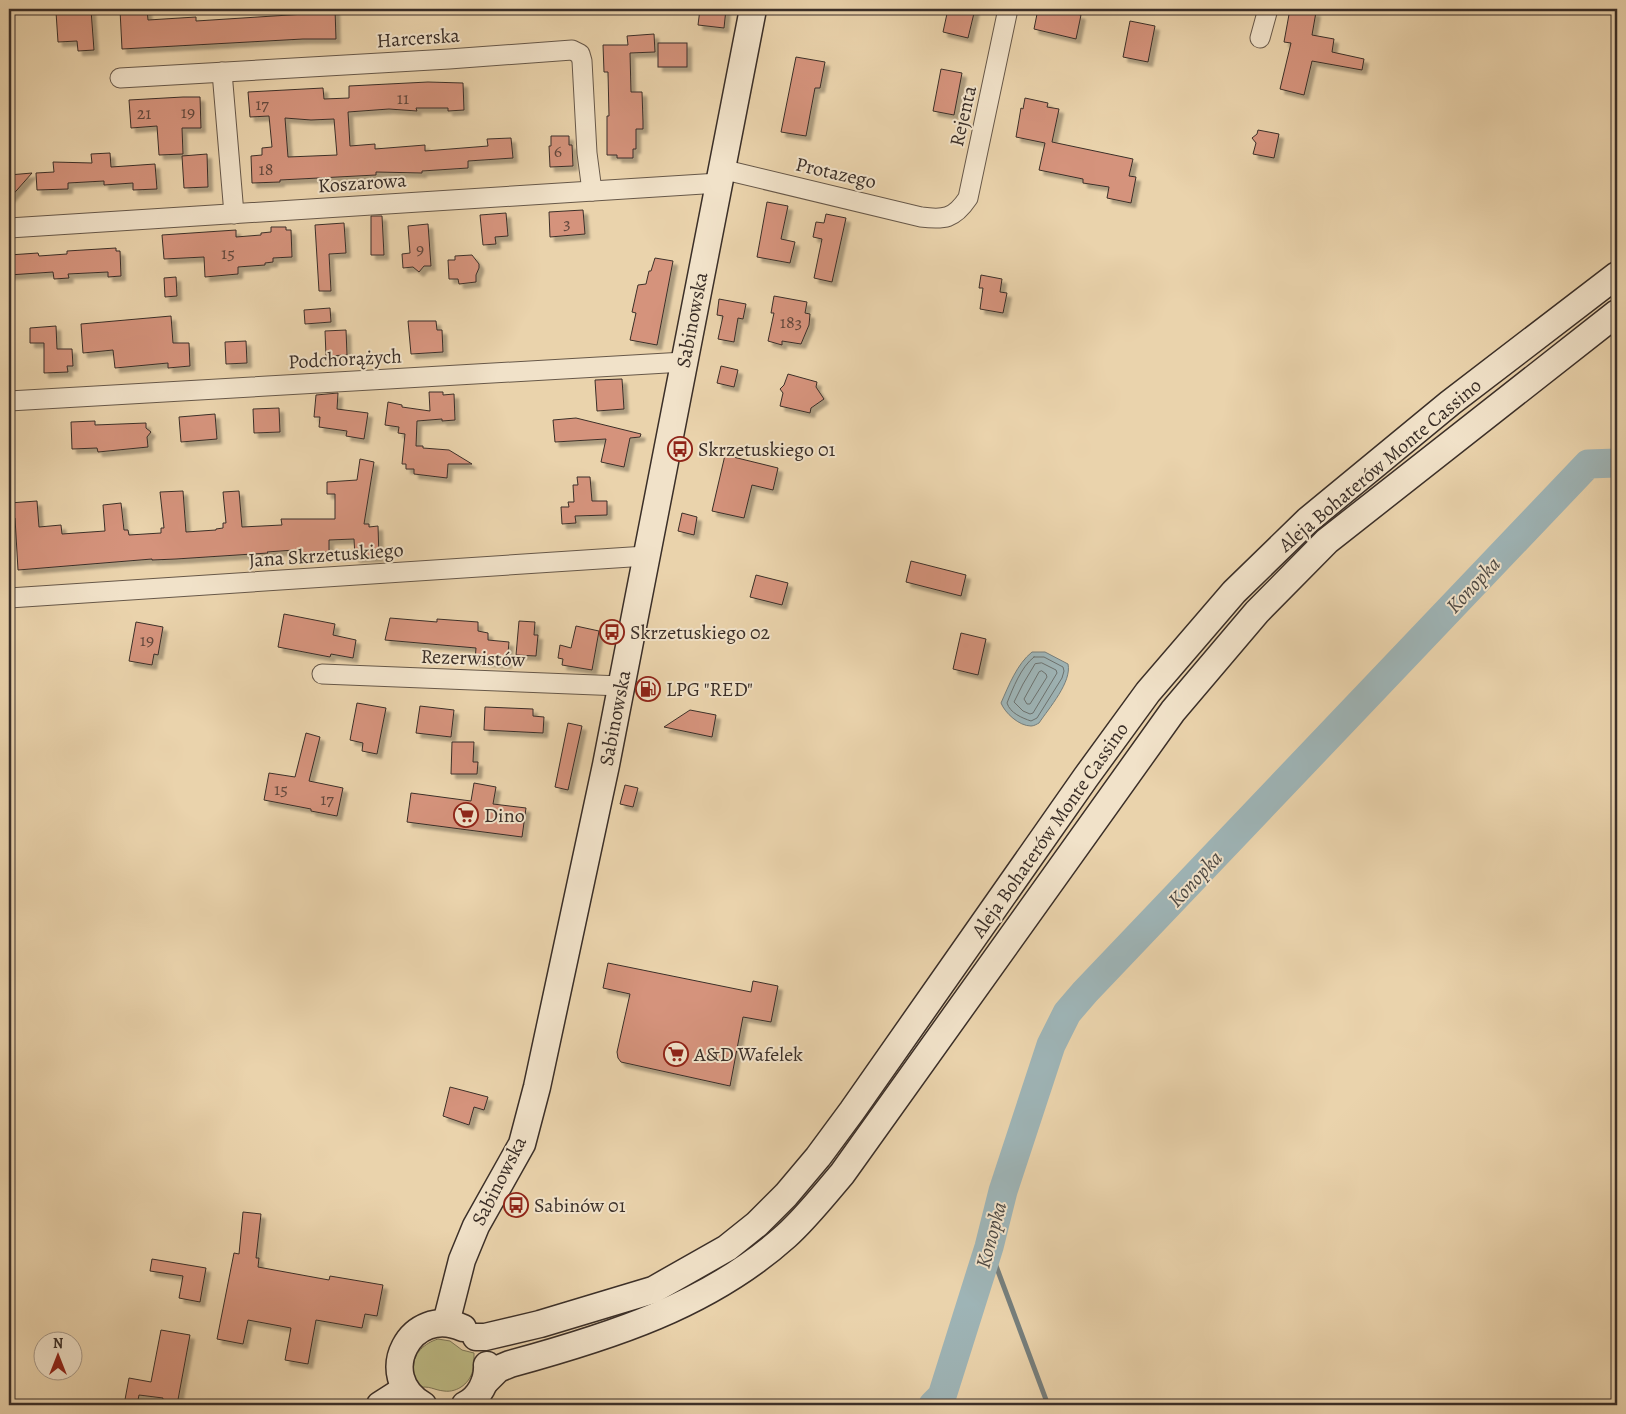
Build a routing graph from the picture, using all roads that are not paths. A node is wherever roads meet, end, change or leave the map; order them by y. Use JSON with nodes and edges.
{"nodes":[{"id":1,"x":752,"y":9,"type":"edge"},
{"id":2,"x":1008,"y":9,"type":"edge"},
{"id":3,"x":1268,"y":9,"type":"edge"},
{"id":4,"x":1260,"y":38,"type":"dead end"},
{"id":5,"x":222,"y":72,"type":"junction"},
{"id":6,"x":120,"y":78,"type":"dead end"},
{"id":7,"x":720,"y":176,"type":"junction"},
{"id":8,"x":592,"y":191,"type":"junction"},
{"id":9,"x":234,"y":214,"type":"junction"},
{"id":10,"x":940,"y":219,"type":"joint"},
{"id":11,"x":9,"y":228,"type":"edge"},
{"id":12,"x":1617,"y":274,"type":"edge"},
{"id":13,"x":1617,"y":313,"type":"edge"},
{"id":14,"x":684,"y":362,"type":"junction"},
{"id":15,"x":9,"y":401,"type":"edge"},
{"id":16,"x":646,"y":556,"type":"junction"},
{"id":17,"x":9,"y":598,"type":"edge"},
{"id":18,"x":322,"y":674,"type":"dead end"},
{"id":19,"x":621,"y":686,"type":"junction"},
{"id":20,"x":446,"y":1323,"type":"junction"},
{"id":21,"x":476,"y":1337,"type":"junction"},
{"id":22,"x":485,"y":1382,"type":"junction"},
{"id":23,"x":414,"y":1397,"type":"edge"},
{"id":24,"x":380,"y":1405,"type":"edge"},
{"id":25,"x":465,"y":1405,"type":"edge"}],
"edges":[{"from":1,"to":7,"type":"main road","name":"Sabinowska"},
{"from":2,"to":10,"type":"street","name":"Rejenta"},
{"from":3,"to":4,"type":"street"},
{"from":5,"to":6,"type":"street","name":"Harcerska"},
{"from":5,"to":8,"type":"street","name":"Harcerska"},
{"from":5,"to":9,"type":"street"},
{"from":7,"to":8,"type":"street","name":"Koszarowa"},
{"from":7,"to":10,"type":"street","name":"Protazego"},
{"from":7,"to":14,"type":"main road","name":"Sabinowska"},
{"from":8,"to":9,"type":"street","name":"Koszarowa"},
{"from":9,"to":11,"type":"street","name":"Koszarowa"},
{"from":12,"to":21,"type":"main road","name":"Aleja Bohaterów Monte Cassino"},
{"from":13,"to":22,"type":"main road","name":"Aleja Bohaterów Monte Cassino"},
{"from":14,"to":15,"type":"street","name":"Podchorążych"},
{"from":14,"to":16,"type":"main road","name":"Sabinowska"},
{"from":16,"to":17,"type":"street","name":"Jana Skrzetuskiego"},
{"from":16,"to":19,"type":"main road","name":"Sabinowska"},
{"from":18,"to":19,"type":"street","name":"Rezerwistów"},
{"from":19,"to":20,"type":"main road","name":"Sabinowska"},
{"from":20,"to":21,"type":"main road"},
{"from":20,"to":23,"type":"main road"},
{"from":21,"to":22,"type":"main road"},
{"from":22,"to":25,"type":"main road","name":"Aleja Bohaterów Monte Cassino"},
{"from":23,"to":24,"type":"main road"}]}
